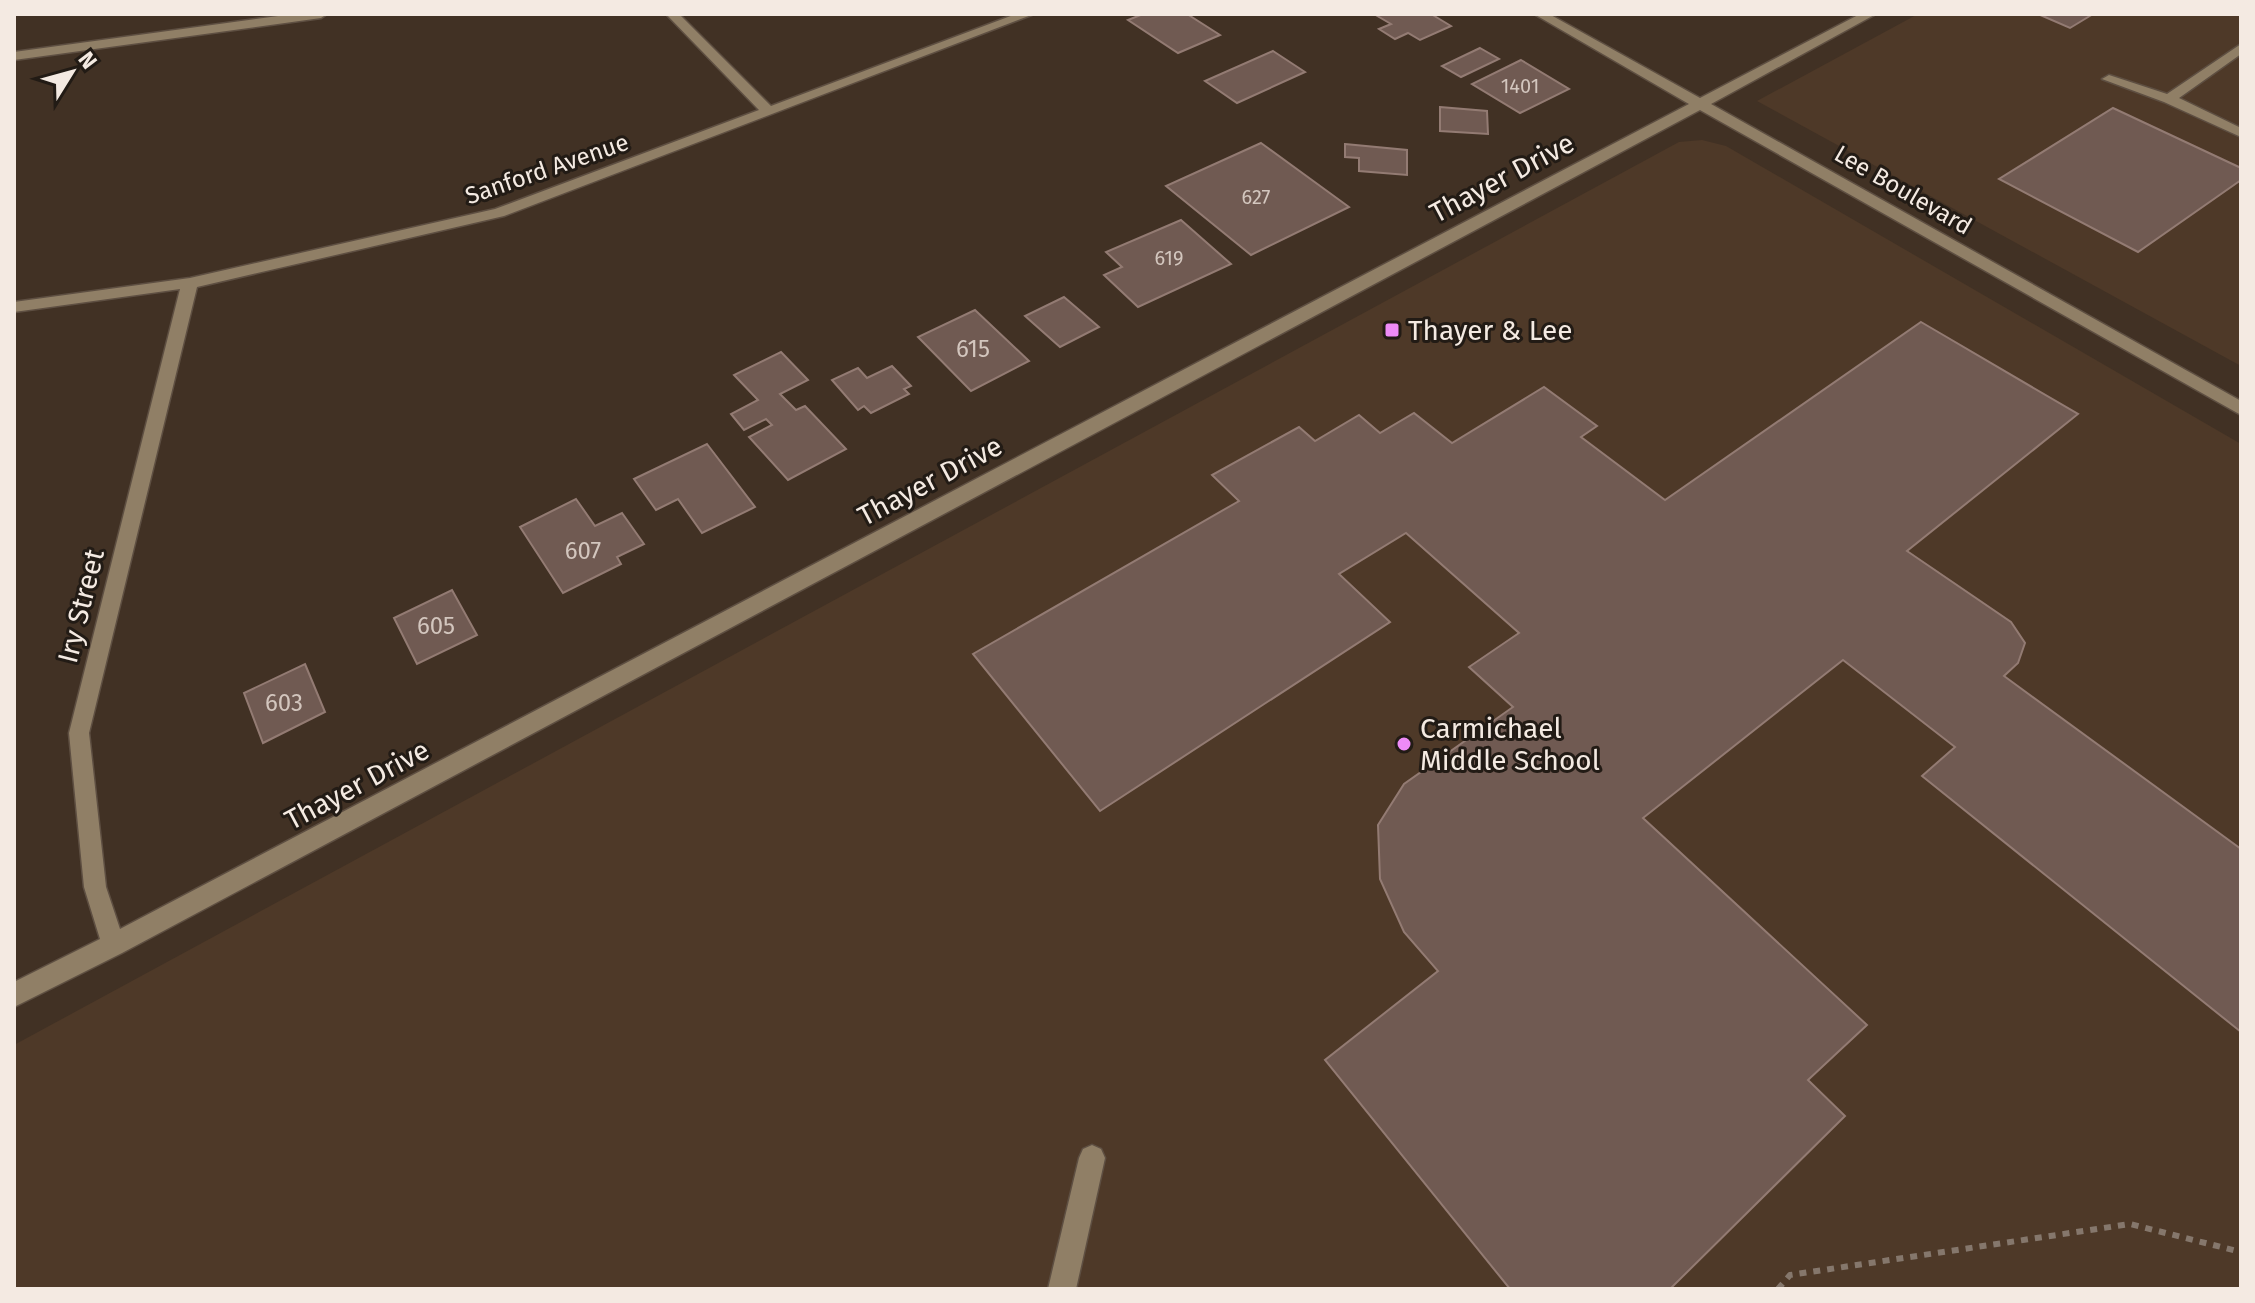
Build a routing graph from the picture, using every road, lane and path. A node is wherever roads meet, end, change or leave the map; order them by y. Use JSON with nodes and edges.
{"nodes":[{"id":1,"x":321,"y":14,"type":"edge"},
{"id":2,"x":672,"y":14,"type":"edge"},
{"id":3,"x":1028,"y":14,"type":"edge"},
{"id":4,"x":1540,"y":14,"type":"edge"},
{"id":5,"x":1870,"y":14,"type":"edge"},
{"id":6,"x":2241,"y":48,"type":"edge"},
{"id":7,"x":14,"y":56,"type":"edge"},
{"id":8,"x":2109,"y":79,"type":"dead end"},
{"id":9,"x":2169,"y":99,"type":"junction"},
{"id":10,"x":1701,"y":104,"type":"junction"},
{"id":11,"x":769,"y":112,"type":"junction"},
{"id":12,"x":2241,"y":133,"type":"edge"},
{"id":13,"x":190,"y":283,"type":"junction"},
{"id":14,"x":14,"y":307,"type":"edge"},
{"id":15,"x":2241,"y":409,"type":"edge"},
{"id":16,"x":114,"y":945,"type":"junction"},
{"id":17,"x":14,"y":995,"type":"edge"},
{"id":18,"x":1092,"y":1158,"type":"dead end"},
{"id":19,"x":2241,"y":1252,"type":"edge"},
{"id":20,"x":1062,"y":1289,"type":"edge"},
{"id":21,"x":1778,"y":1289,"type":"edge"}],
"edges":[{"from":1,"to":7,"type":"street"},
{"from":2,"to":11,"type":"street"},
{"from":3,"to":11,"type":"street","name":"Sanford Avenue"},
{"from":4,"to":10,"type":"street","name":"Lee Boulevard"},
{"from":5,"to":10,"type":"street","name":"Thayer Drive"},
{"from":6,"to":9,"type":"street"},
{"from":8,"to":9,"type":"street"},
{"from":9,"to":12,"type":"street"},
{"from":10,"to":15,"type":"street","name":"Lee Boulevard"},
{"from":10,"to":16,"type":"street","name":"Thayer Drive"},
{"from":11,"to":13,"type":"street","name":"Sanford Avenue"},
{"from":13,"to":14,"type":"street","name":"Sanford Avenue"},
{"from":13,"to":16,"type":"street","name":"Iry Street"},
{"from":16,"to":17,"type":"street","name":"Thayer Drive"},
{"from":18,"to":20,"type":"street"},
{"from":19,"to":21,"type":"path"}]}
